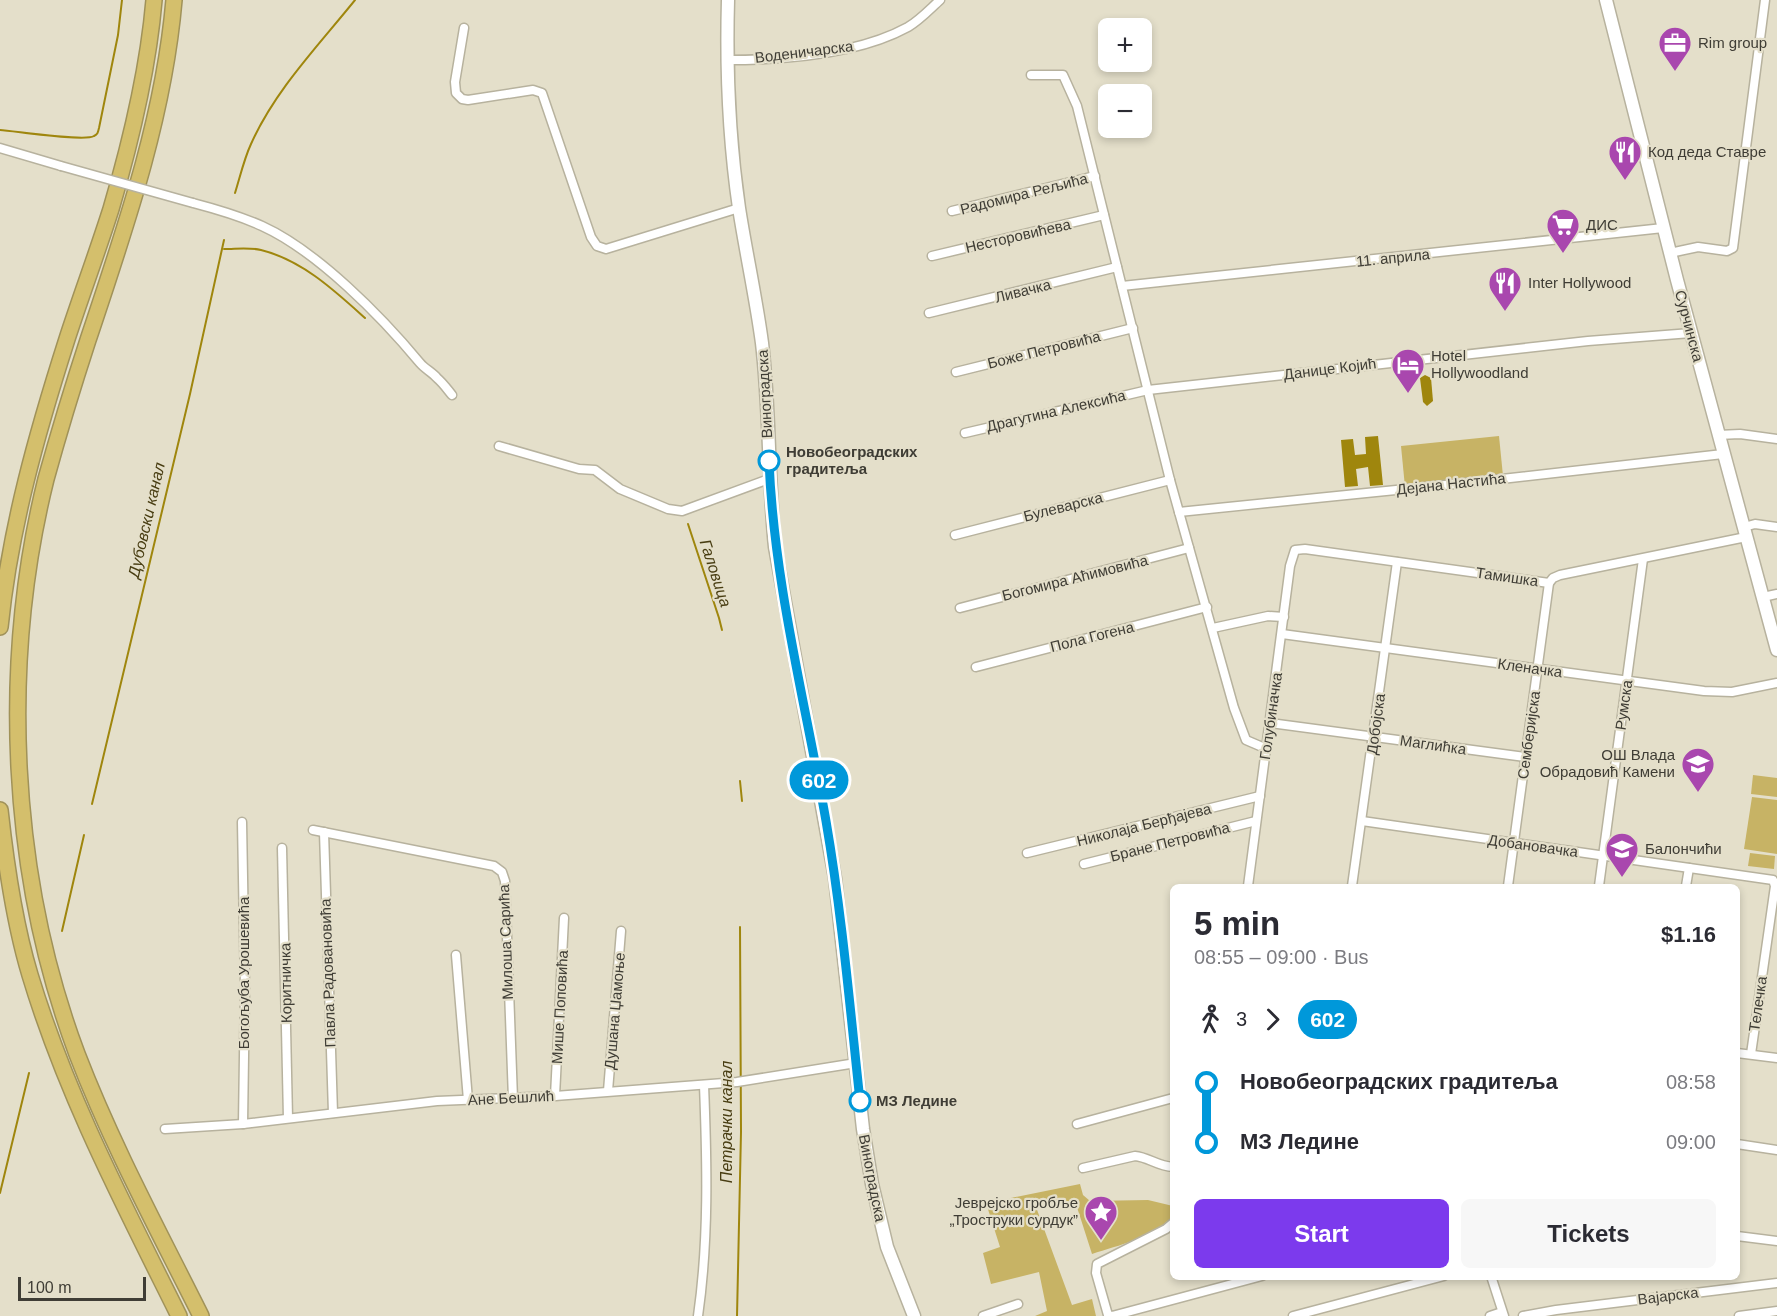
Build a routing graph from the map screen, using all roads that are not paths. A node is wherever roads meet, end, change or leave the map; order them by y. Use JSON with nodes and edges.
{"nodes":[{"id":1,"x":154,"y":0,"type":"edge"},
{"id":2,"x":174,"y":0,"type":"edge"},
{"id":3,"x":728,"y":0,"type":"edge"},
{"id":4,"x":940,"y":0,"type":"edge"},
{"id":5,"x":1606,"y":0,"type":"edge"},
{"id":6,"x":1765,"y":0,"type":"edge"},
{"id":7,"x":464,"y":28,"type":"dead end"},
{"id":8,"x":726,"y":60,"type":"junction"},
{"id":9,"x":1031,"y":75,"type":"dead end"},
{"id":10,"x":0,"y":148,"type":"edge"},
{"id":11,"x":1095,"y":177,"type":"junction"},
{"id":12,"x":739,"y":208,"type":"junction"},
{"id":13,"x":952,"y":211,"type":"dead end"},
{"id":14,"x":1104,"y":215,"type":"junction"},
{"id":15,"x":1664,"y":228,"type":"junction"},
{"id":16,"x":1670,"y":253,"type":"junction"},
{"id":17,"x":932,"y":256,"type":"dead end"},
{"id":18,"x":1117,"y":267,"type":"junction"},
{"id":19,"x":1122,"y":286,"type":"junction"},
{"id":20,"x":929,"y":313,"type":"dead end"},
{"id":21,"x":1133,"y":328,"type":"junction"},
{"id":22,"x":1691,"y":333,"type":"junction"},
{"id":23,"x":956,"y":372,"type":"dead end"},
{"id":24,"x":1148,"y":390,"type":"junction"},
{"id":25,"x":452,"y":395,"type":"dead end"},
{"id":26,"x":965,"y":433,"type":"dead end"},
{"id":27,"x":1718,"y":435,"type":"junction"},
{"id":28,"x":1777,"y":439,"type":"edge"},
{"id":29,"x":499,"y":446,"type":"dead end"},
{"id":30,"x":1724,"y":454,"type":"junction"},
{"id":31,"x":770,"y":479,"type":"junction"},
{"id":32,"x":1170,"y":480,"type":"junction"},
{"id":33,"x":1179,"y":512,"type":"junction"},
{"id":34,"x":1777,"y":527,"type":"edge"},
{"id":35,"x":1745,"y":532,"type":"junction"},
{"id":36,"x":956,"y":535,"type":"dead end"},
{"id":37,"x":1190,"y":548,"type":"junction"},
{"id":38,"x":1297,"y":548,"type":"joint"},
{"id":39,"x":1643,"y":559,"type":"junction"},
{"id":40,"x":1397,"y":562,"type":"junction"},
{"id":41,"x":1549,"y":583,"type":"junction"},
{"id":42,"x":1777,"y":594,"type":"edge"},
{"id":43,"x":1763,"y":597,"type":"junction"},
{"id":44,"x":1208,"y":607,"type":"junction"},
{"id":45,"x":960,"y":608,"type":"dead end"},
{"id":46,"x":1284,"y":617,"type":"junction"},
{"id":47,"x":0,"y":627,"type":"edge"},
{"id":48,"x":1213,"y":628,"type":"junction"},
{"id":49,"x":1282,"y":634,"type":"junction"},
{"id":50,"x":1386,"y":648,"type":"junction"},
{"id":51,"x":1777,"y":650,"type":"edge"},
{"id":52,"x":976,"y":667,"type":"dead end"},
{"id":53,"x":1538,"y":669,"type":"junction"},
{"id":54,"x":1627,"y":681,"type":"junction"},
{"id":55,"x":1777,"y":683,"type":"edge"},
{"id":56,"x":1270,"y":723,"type":"junction"},
{"id":57,"x":1374,"y":737,"type":"junction"},
{"id":58,"x":1267,"y":749,"type":"junction"},
{"id":59,"x":1525,"y":757,"type":"junction"},
{"id":60,"x":1260,"y":796,"type":"junction"},
{"id":61,"x":0,"y":810,"type":"edge"},
{"id":62,"x":1256,"y":821,"type":"junction"},
{"id":63,"x":1362,"y":821,"type":"junction"},
{"id":64,"x":243,"y":822,"type":"dead end"},
{"id":65,"x":313,"y":830,"type":"dead end"},
{"id":66,"x":324,"y":832,"type":"junction"},
{"id":67,"x":1514,"y":843,"type":"junction"},
{"id":68,"x":282,"y":848,"type":"dead end"},
{"id":69,"x":1027,"y":853,"type":"dead end"},
{"id":70,"x":1603,"y":856,"type":"junction"},
{"id":71,"x":1084,"y":864,"type":"dead end"},
{"id":72,"x":1689,"y":868,"type":"junction"},
{"id":73,"x":1774,"y":881,"type":"joint"},
{"id":74,"x":1248,"y":884,"type":"edge"},
{"id":75,"x":1352,"y":884,"type":"edge"},
{"id":76,"x":1508,"y":884,"type":"edge"},
{"id":77,"x":1599,"y":884,"type":"edge"},
{"id":78,"x":1686,"y":884,"type":"edge"},
{"id":79,"x":564,"y":918,"type":"dead end"},
{"id":80,"x":621,"y":931,"type":"dead end"},
{"id":81,"x":456,"y":955,"type":"dead end"},
{"id":82,"x":1740,"y":1053,"type":"edge"},
{"id":83,"x":1751,"y":1054,"type":"junction"},
{"id":84,"x":1777,"y":1058,"type":"edge"},
{"id":85,"x":856,"y":1063,"type":"junction"},
{"id":86,"x":704,"y":1084,"type":"junction"},
{"id":87,"x":609,"y":1092,"type":"junction"},
{"id":88,"x":555,"y":1096,"type":"junction"},
{"id":89,"x":513,"y":1099,"type":"junction"},
{"id":90,"x":1170,"y":1099,"type":"edge"},
{"id":91,"x":468,"y":1100,"type":"junction"},
{"id":92,"x":333,"y":1113,"type":"junction"},
{"id":93,"x":288,"y":1118,"type":"junction"},
{"id":94,"x":243,"y":1124,"type":"junction"},
{"id":95,"x":1077,"y":1124,"type":"dead end"},
{"id":96,"x":165,"y":1129,"type":"dead end"},
{"id":97,"x":1740,"y":1144,"type":"edge"},
{"id":98,"x":1777,"y":1150,"type":"edge"},
{"id":99,"x":1170,"y":1167,"type":"edge"},
{"id":100,"x":1083,"y":1168,"type":"dead end"},
{"id":101,"x":1170,"y":1226,"type":"edge"},
{"id":102,"x":1740,"y":1236,"type":"edge"},
{"id":103,"x":1777,"y":1241,"type":"edge"},
{"id":104,"x":1247,"y":1280,"type":"edge"},
{"id":105,"x":1429,"y":1280,"type":"edge"},
{"id":106,"x":1492,"y":1280,"type":"edge"},
{"id":107,"x":1777,"y":1283,"type":"edge"},
{"id":108,"x":1018,"y":1304,"type":"dead end"},
{"id":109,"x":1777,"y":1311,"type":"edge"},
{"id":110,"x":1503,"y":1314,"type":"edge"},
{"id":111,"x":180,"y":1316,"type":"edge"},
{"id":112,"x":201,"y":1316,"type":"edge"},
{"id":113,"x":698,"y":1316,"type":"edge"},
{"id":114,"x":914,"y":1316,"type":"edge"},
{"id":115,"x":983,"y":1316,"type":"edge"},
{"id":116,"x":1293,"y":1316,"type":"edge"},
{"id":117,"x":1490,"y":1316,"type":"edge"},
{"id":118,"x":1522,"y":1316,"type":"edge"},
{"id":119,"x":1739,"y":1316,"type":"edge"}],
"edges":[{"from":1,"to":47,"type":"highway"},
{"from":2,"to":112,"type":"highway"},
{"from":3,"to":8,"type":"street","name":"Виноградска"},
{"from":4,"to":8,"type":"street","name":"Воденичарска"},
{"from":5,"to":15,"type":"street","name":"Сурчинска"},
{"from":6,"to":16,"type":"street"},
{"from":7,"to":12,"type":"street"},
{"from":8,"to":12,"type":"street","name":"Виноградска"},
{"from":9,"to":11,"type":"street"},
{"from":10,"to":25,"type":"street","bridge":true},
{"from":11,"to":13,"type":"street","name":"Радомира Рељића"},
{"from":11,"to":14,"type":"street"},
{"from":12,"to":31,"type":"street","name":"Виноградска"},
{"from":14,"to":17,"type":"street","name":"Несторовићева"},
{"from":14,"to":18,"type":"street"},
{"from":15,"to":16,"type":"street","name":"Сурчинска"},
{"from":15,"to":19,"type":"street","name":"11. априла"},
{"from":16,"to":22,"type":"street","name":"Сурчинска"},
{"from":18,"to":19,"type":"street"},
{"from":18,"to":20,"type":"street","name":"Ливачка"},
{"from":19,"to":21,"type":"street"},
{"from":21,"to":23,"type":"street","name":"Боже Петровића"},
{"from":21,"to":24,"type":"street"},
{"from":22,"to":24,"type":"street","name":"Данице Којић"},
{"from":22,"to":27,"type":"street","name":"Сурчинска"},
{"from":24,"to":26,"type":"street","name":"Драгутина Алексића"},
{"from":24,"to":32,"type":"street"},
{"from":27,"to":28,"type":"street"},
{"from":27,"to":30,"type":"street","name":"Сурчинска"},
{"from":29,"to":31,"type":"street"},
{"from":30,"to":33,"type":"street","name":"Дејана Настића"},
{"from":30,"to":35,"type":"street","name":"Сурчинска"},
{"from":31,"to":85,"type":"street","name":"Виноградска"},
{"from":32,"to":33,"type":"street"},
{"from":32,"to":36,"type":"street","name":"Булеварска"},
{"from":33,"to":37,"type":"street"},
{"from":34,"to":35,"type":"street","name":"Тамишка"},
{"from":35,"to":39,"type":"street","name":"Тамишка"},
{"from":35,"to":43,"type":"street","name":"Сурчинска"},
{"from":37,"to":44,"type":"street"},
{"from":37,"to":45,"type":"street","name":"Богомира Аћимовића"},
{"from":38,"to":40,"type":"street","name":"Тамишка"},
{"from":38,"to":46,"type":"street","name":"Голубиначка"},
{"from":39,"to":41,"type":"street","name":"Тамишка"},
{"from":39,"to":54,"type":"street","name":"Румска"},
{"from":40,"to":41,"type":"street","name":"Тамишка"},
{"from":40,"to":50,"type":"street","name":"Добојска"},
{"from":41,"to":53,"type":"street","name":"Семберијска"},
{"from":42,"to":43,"type":"street"},
{"from":43,"to":51,"type":"street","name":"Сурчинска"},
{"from":44,"to":48,"type":"street"},
{"from":44,"to":52,"type":"street","name":"Пола Гогена"},
{"from":46,"to":48,"type":"street"},
{"from":46,"to":49,"type":"street","name":"Голубиначка"},
{"from":48,"to":58,"type":"street"},
{"from":49,"to":50,"type":"street","name":"Кленачка"},
{"from":49,"to":56,"type":"street","name":"Голубиначка"},
{"from":50,"to":53,"type":"street","name":"Кленачка"},
{"from":50,"to":57,"type":"street","name":"Добојска"},
{"from":53,"to":54,"type":"street","name":"Кленачка"},
{"from":53,"to":59,"type":"street","name":"Семберијска"},
{"from":54,"to":55,"type":"street","name":"Кленачка"},
{"from":54,"to":70,"type":"street","name":"Румска"},
{"from":56,"to":57,"type":"street","name":"Маглићка"},
{"from":56,"to":58,"type":"street","name":"Голубиначка"},
{"from":57,"to":59,"type":"street","name":"Маглићка"},
{"from":57,"to":63,"type":"street","name":"Добојска"},
{"from":58,"to":60,"type":"street","name":"Голубиначка"},
{"from":59,"to":67,"type":"street","name":"Семберијска"},
{"from":60,"to":62,"type":"street","name":"Голубиначка"},
{"from":60,"to":69,"type":"street","name":"Николаја Берђајева"},
{"from":61,"to":111,"type":"highway"},
{"from":62,"to":71,"type":"street","name":"Бране Петровића"},
{"from":62,"to":74,"type":"street","name":"Голубиначка"},
{"from":63,"to":67,"type":"street","name":"Добановачка"},
{"from":63,"to":75,"type":"street","name":"Добојска"},
{"from":64,"to":94,"type":"street","name":"Богољуба Урошевића"},
{"from":65,"to":66,"type":"street","name":"Милоша Сарића"},
{"from":66,"to":89,"type":"street","name":"Милоша Сарића"},
{"from":66,"to":92,"type":"street","name":"Павла Радовановића"},
{"from":67,"to":70,"type":"street","name":"Добановачка"},
{"from":67,"to":76,"type":"street","name":"Семберијска"},
{"from":68,"to":93,"type":"street","name":"Коритничка"},
{"from":70,"to":72,"type":"street","name":"Добановачка"},
{"from":70,"to":77,"type":"street","name":"Румска"},
{"from":72,"to":73,"type":"street","name":"Добановачка"},
{"from":72,"to":78,"type":"street"},
{"from":73,"to":83,"type":"street","name":"Телечка"},
{"from":79,"to":88,"type":"street","name":"Мише Поповића"},
{"from":80,"to":87,"type":"street","name":"Душана Џамоње"},
{"from":81,"to":91,"type":"street"},
{"from":82,"to":83,"type":"street"},
{"from":83,"to":84,"type":"street"},
{"from":85,"to":86,"type":"street","name":"Ане Бешлић"},
{"from":85,"to":114,"type":"street","name":"Виноградска"},
{"from":86,"to":87,"type":"street","name":"Ане Бешлић"},
{"from":86,"to":113,"type":"street"},
{"from":87,"to":88,"type":"street","name":"Ане Бешлић"},
{"from":88,"to":89,"type":"street","name":"Ане Бешлић"},
{"from":89,"to":91,"type":"street","name":"Ане Бешлић"},
{"from":90,"to":95,"type":"street"},
{"from":91,"to":92,"type":"street","name":"Ане Бешлић"},
{"from":92,"to":93,"type":"street","name":"Ане Бешлић"},
{"from":93,"to":94,"type":"street","name":"Ане Бешлић"},
{"from":94,"to":96,"type":"street","name":"Ане Бешлић"},
{"from":97,"to":98,"type":"street"},
{"from":99,"to":100,"type":"street"},
{"from":101,"to":104,"type":"street"},
{"from":102,"to":103,"type":"street"},
{"from":105,"to":116,"type":"street"},
{"from":106,"to":110,"type":"street"},
{"from":107,"to":118,"type":"street","name":"Вајарска"},
{"from":108,"to":115,"type":"street"},
{"from":109,"to":119,"type":"street"},
{"from":110,"to":117,"type":"street"}]}
